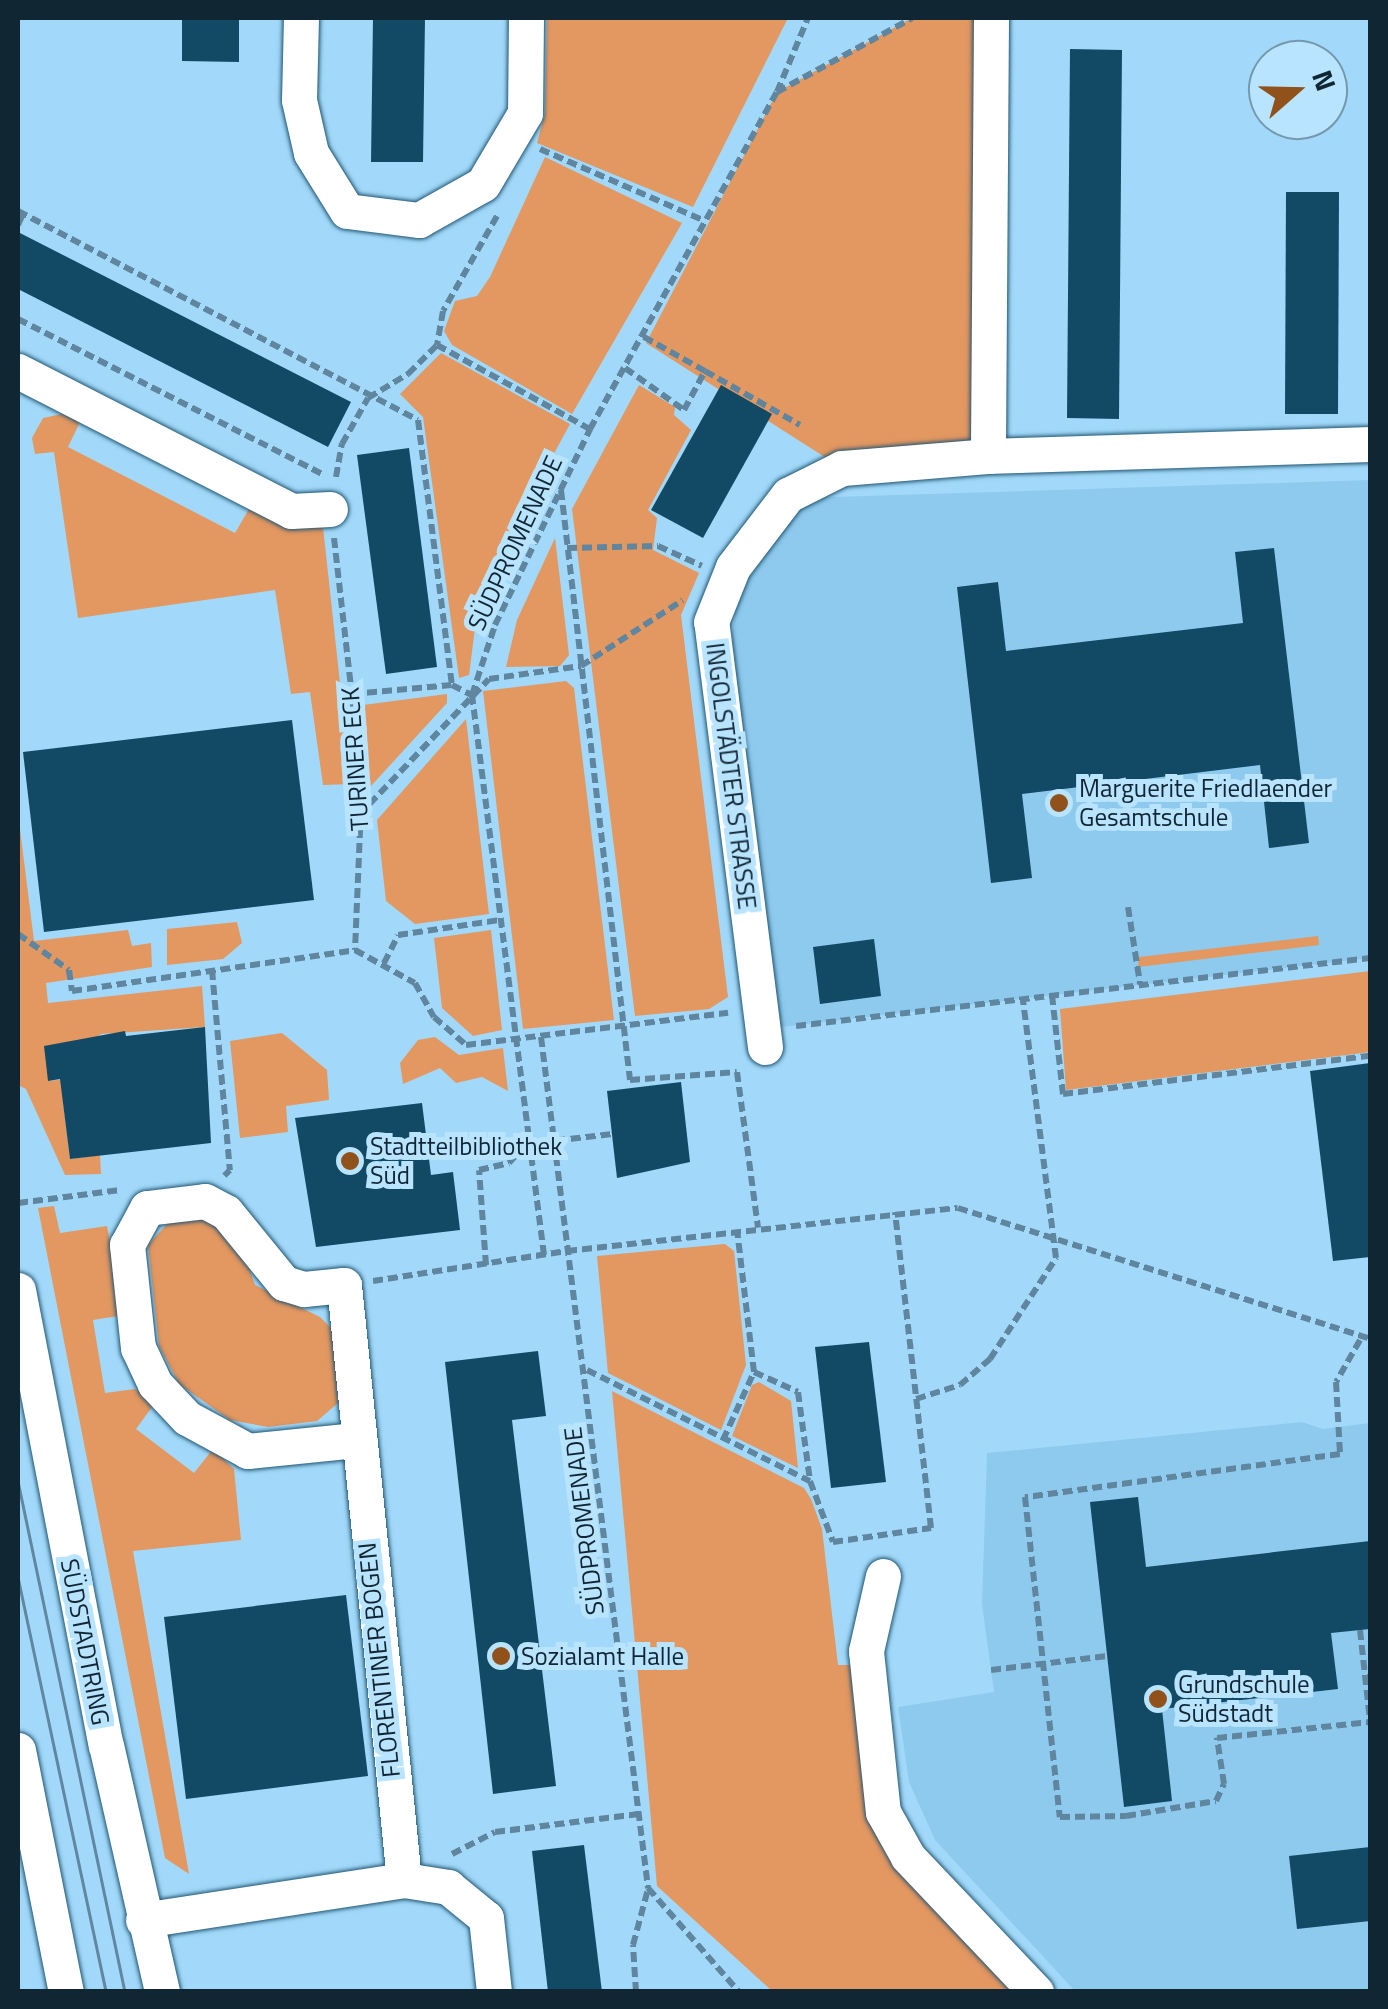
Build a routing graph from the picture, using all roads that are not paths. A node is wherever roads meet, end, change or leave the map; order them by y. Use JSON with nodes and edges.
{"nodes":[{"id":1,"x":301,"y":18,"type":"edge"},
{"id":2,"x":526,"y":18,"type":"edge"},
{"id":3,"x":991,"y":18,"type":"edge"},
{"id":4,"x":18,"y":371,"type":"edge"},
{"id":5,"x":1370,"y":444,"type":"edge"},
{"id":6,"x":988,"y":456,"type":"junction"},
{"id":7,"x":333,"y":495,"type":"road end"},
{"id":8,"x":756,"y":1030,"type":"road end"},
{"id":9,"x":18,"y":1290,"type":"edge"},
{"id":10,"x":356,"y":1440,"type":"junction"},
{"id":11,"x":883,"y":1576,"type":"dead end"},
{"id":12,"x":18,"y":1750,"type":"edge"},
{"id":13,"x":404,"y":1880,"type":"junction"},
{"id":14,"x":142,"y":1920,"type":"junction"},
{"id":15,"x":66,"y":1992,"type":"edge"},
{"id":16,"x":162,"y":1992,"type":"edge"},
{"id":17,"x":494,"y":1992,"type":"edge"},
{"id":18,"x":1036,"y":1992,"type":"edge"}],
"edges":[{"from":1,"to":2,"type":"street"},
{"from":3,"to":6,"type":"street"},
{"from":4,"to":7,"type":"street"},
{"from":5,"to":6,"type":"street","name":"INGOLSTÄDTER STRASSE"},
{"from":6,"to":8,"type":"street","name":"INGOLSTÄDTER STRASSE"},
{"from":9,"to":14,"type":"street","name":"SÜDSTADTRING"},
{"from":10,"to":10,"type":"street","name":"FLORENTINER BOGEN"},
{"from":10,"to":13,"type":"street","name":"FLORENTINER BOGEN"},
{"from":11,"to":18,"type":"street"},
{"from":12,"to":15,"type":"street"},
{"from":13,"to":14,"type":"street"},
{"from":13,"to":17,"type":"street"},
{"from":14,"to":16,"type":"street","name":"SÜDSTADTRING"}]}
